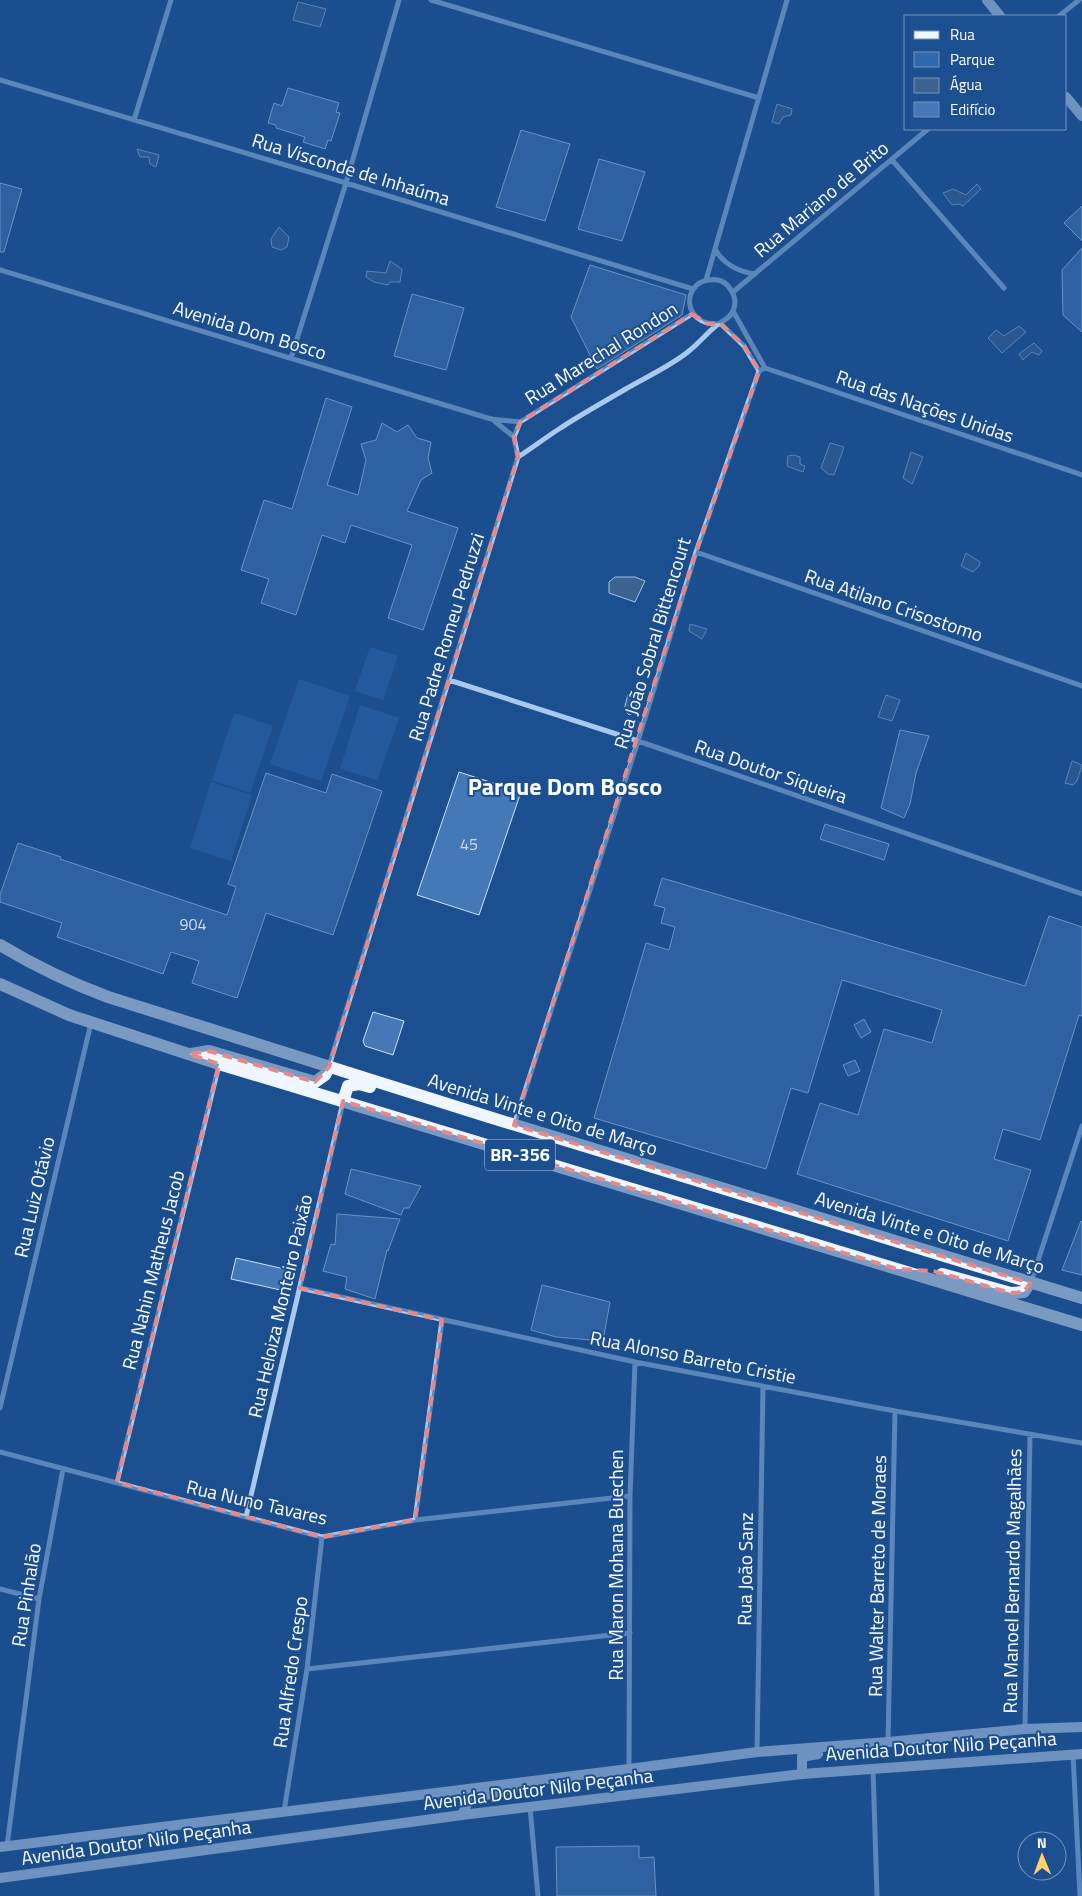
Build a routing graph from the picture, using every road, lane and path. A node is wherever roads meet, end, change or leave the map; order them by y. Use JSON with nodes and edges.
{"nodes":[{"id":1,"x":171,"y":0,"type":"edge"},
{"id":2,"x":399,"y":0,"type":"edge"},
{"id":3,"x":430,"y":0,"type":"edge"},
{"id":4,"x":787,"y":0,"type":"edge"},
{"id":5,"x":987,"y":0,"type":"edge"},
{"id":6,"x":1079,"y":0,"type":"edge"},
{"id":7,"x":999,"y":15,"type":"edge"},
{"id":8,"x":1060,"y":15,"type":"edge"},
{"id":9,"x":0,"y":80,"type":"edge"},
{"id":10,"x":759,"y":98,"type":"junction"},
{"id":11,"x":1067,"y":98,"type":"edge"},
{"id":12,"x":1082,"y":116,"type":"edge"},
{"id":13,"x":134,"y":120,"type":"junction"},
{"id":14,"x":927,"y":130,"type":"edge"},
{"id":15,"x":892,"y":160,"type":"junction"},
{"id":16,"x":346,"y":183,"type":"junction"},
{"id":17,"x":715,"y":249,"type":"junction"},
{"id":18,"x":0,"y":270,"type":"edge"},
{"id":19,"x":755,"y":274,"type":"junction"},
{"id":20,"x":706,"y":280,"type":"junction"},
{"id":21,"x":1004,"y":288,"type":"dead end"},
{"id":22,"x":693,"y":289,"type":"junction"},
{"id":23,"x":733,"y":292,"type":"junction"},
{"id":24,"x":734,"y":311,"type":"junction"},
{"id":25,"x":692,"y":314,"type":"junction"},
{"id":26,"x":719,"y":323,"type":"junction"},
{"id":27,"x":291,"y":358,"type":"junction"},
{"id":28,"x":765,"y":368,"type":"junction"},
{"id":29,"x":759,"y":372,"type":"junction"},
{"id":30,"x":492,"y":419,"type":"junction"},
{"id":31,"x":520,"y":422,"type":"junction"},
{"id":32,"x":514,"y":437,"type":"junction"},
{"id":33,"x":518,"y":457,"type":"junction"},
{"id":34,"x":1082,"y":475,"type":"edge"},
{"id":35,"x":696,"y":552,"type":"junction"},
{"id":36,"x":449,"y":680,"type":"junction"},
{"id":37,"x":1082,"y":686,"type":"edge"},
{"id":38,"x":638,"y":741,"type":"junction"},
{"id":39,"x":1082,"y":894,"type":"edge"},
{"id":40,"x":0,"y":945,"type":"edge"},
{"id":41,"x":0,"y":984,"type":"edge"},
{"id":42,"x":91,"y":1023,"type":"junction"},
{"id":43,"x":189,"y":1054,"type":"junction"},
{"id":44,"x":219,"y":1064,"type":"junction"},
{"id":45,"x":329,"y":1067,"type":"junction"},
{"id":46,"x":343,"y":1101,"type":"junction"},
{"id":47,"x":489,"y":1117,"type":"junction"},
{"id":48,"x":514,"y":1125,"type":"junction"},
{"id":49,"x":1082,"y":1126,"type":"edge"},
{"id":50,"x":897,"y":1269,"type":"junction"},
{"id":51,"x":1030,"y":1283,"type":"junction"},
{"id":52,"x":300,"y":1288,"type":"junction"},
{"id":53,"x":1082,"y":1298,"type":"edge"},
{"id":54,"x":442,"y":1320,"type":"junction"},
{"id":55,"x":1082,"y":1325,"type":"edge"},
{"id":56,"x":634,"y":1362,"type":"junction"},
{"id":57,"x":764,"y":1386,"type":"junction"},
{"id":58,"x":0,"y":1408,"type":"edge"},
{"id":59,"x":895,"y":1411,"type":"junction"},
{"id":60,"x":1030,"y":1434,"type":"junction"},
{"id":61,"x":1082,"y":1443,"type":"edge"},
{"id":62,"x":0,"y":1452,"type":"edge"},
{"id":63,"x":63,"y":1469,"type":"junction"},
{"id":64,"x":116,"y":1482,"type":"junction"},
{"id":65,"x":630,"y":1496,"type":"junction"},
{"id":66,"x":246,"y":1517,"type":"junction"},
{"id":67,"x":415,"y":1520,"type":"junction"},
{"id":68,"x":322,"y":1536,"type":"junction"},
{"id":69,"x":0,"y":1589,"type":"edge"},
{"id":70,"x":39,"y":1599,"type":"junction"},
{"id":71,"x":630,"y":1633,"type":"junction"},
{"id":72,"x":307,"y":1669,"type":"junction"},
{"id":73,"x":1082,"y":1727,"type":"edge"},
{"id":74,"x":1025,"y":1729,"type":"junction"},
{"id":75,"x":888,"y":1742,"type":"junction"},
{"id":76,"x":757,"y":1752,"type":"junction"},
{"id":77,"x":1079,"y":1754,"type":"edge"},
{"id":78,"x":873,"y":1768,"type":"junction"},
{"id":79,"x":629,"y":1769,"type":"junction"},
{"id":80,"x":802,"y":1774,"type":"junction"},
{"id":81,"x":551,"y":1778,"type":"junction"},
{"id":82,"x":530,"y":1807,"type":"junction"},
{"id":83,"x":284,"y":1811,"type":"junction"},
{"id":84,"x":462,"y":1815,"type":"junction"},
{"id":85,"x":2,"y":1847,"type":"edge"},
{"id":86,"x":0,"y":1878,"type":"edge"},
{"id":87,"x":538,"y":1896,"type":"edge"},
{"id":88,"x":877,"y":1896,"type":"edge"},
{"id":89,"x":1080,"y":1896,"type":"edge"}],
"edges":[{"from":1,"to":13,"type":"street"},
{"from":2,"to":16,"type":"street"},
{"from":3,"to":10,"type":"street"},
{"from":4,"to":10,"type":"street"},
{"from":5,"to":7,"type":"main road"},
{"from":6,"to":8,"type":"street"},
{"from":9,"to":13,"type":"street","name":"Rua Visconde de Inhaúma"},
{"from":10,"to":17,"type":"street"},
{"from":11,"to":12,"type":"main road"},
{"from":13,"to":16,"type":"street","name":"Rua Visconde de Inhaúma"},
{"from":14,"to":15,"type":"street","name":"Rua Mariano de Brito"},
{"from":15,"to":19,"type":"street","name":"Rua Mariano de Brito"},
{"from":15,"to":21,"type":"street"},
{"from":16,"to":22,"type":"street","name":"Rua Visconde de Inhaúma"},
{"from":16,"to":27,"type":"street"},
{"from":17,"to":19,"type":"street"},
{"from":17,"to":20,"type":"street"},
{"from":18,"to":27,"type":"street","name":"Avenida Dom Bosco"},
{"from":19,"to":23,"type":"street","name":"Rua Mariano de Brito"},
{"from":20,"to":22,"type":"street","name":"Rua Marechal Rondon"},
{"from":20,"to":23,"type":"street"},
{"from":22,"to":25,"type":"street","name":"Rua Marechal Rondon"},
{"from":23,"to":24,"type":"street"},
{"from":24,"to":26,"type":"street"},
{"from":24,"to":28,"type":"street"},
{"from":25,"to":26,"type":"street"},
{"from":25,"to":31,"type":"street","name":"Rua Marechal Rondon"},
{"from":26,"to":29,"type":"street"},
{"from":26,"to":33,"type":"street"},
{"from":27,"to":30,"type":"street","name":"Avenida Dom Bosco"},
{"from":28,"to":29,"type":"street"},
{"from":28,"to":34,"type":"street","name":"Rua das Nações Unidas"},
{"from":29,"to":35,"type":"street","name":"Rua João Sobral Bittencourt"},
{"from":30,"to":31,"type":"street","name":"Avenida Dom Bosco"},
{"from":30,"to":32,"type":"street","name":"Avenida Dom Bosco"},
{"from":31,"to":32,"type":"street","name":"Rua Marechal Rondon"},
{"from":32,"to":33,"type":"street"},
{"from":33,"to":36,"type":"street","name":"Rua Padre Romeu Pedruzzi"},
{"from":35,"to":37,"type":"street","name":"Rua Atilano Crisostomo"},
{"from":35,"to":38,"type":"street","name":"Rua João Sobral Bittencourt"},
{"from":36,"to":38,"type":"street","name":"Rua Doutor Siqueira"},
{"from":36,"to":45,"type":"street","name":"Rua Padre Romeu Pedruzzi"},
{"from":38,"to":39,"type":"street","name":"Rua Doutor Siqueira"},
{"from":38,"to":48,"type":"street","name":"Rua João Sobral Bittencourt"},
{"from":40,"to":45,"type":"main road","name":"Avenida Vinte e Oito de Março"},
{"from":41,"to":42,"type":"main road","number":"BR-356"},
{"from":42,"to":43,"type":"main road","number":"BR-356"},
{"from":42,"to":58,"type":"street","name":"Rua Luiz Otávio"},
{"from":43,"to":44,"type":"main road","number":"BR-356"},
{"from":43,"to":45,"type":"main road"},
{"from":44,"to":46,"type":"main road","number":"BR-356"},
{"from":44,"to":64,"type":"street","name":"Rua Nahin Matheus Jacob"},
{"from":45,"to":47,"type":"main road","name":"Avenida Vinte e Oito de Março"},
{"from":46,"to":47,"type":"main road"},
{"from":46,"to":50,"type":"main road","number":"BR-356"},
{"from":46,"to":52,"type":"street","name":"Rua Heloiza Monteiro Paixão"},
{"from":47,"to":48,"type":"main road","name":"Avenida Vinte e Oito de Março"},
{"from":48,"to":51,"type":"main road","name":"Avenida Vinte e Oito de Março"},
{"from":49,"to":51,"type":"street"},
{"from":50,"to":51,"type":"main road"},
{"from":50,"to":55,"type":"main road","number":"BR-356"},
{"from":51,"to":53,"type":"main road","name":"Avenida Vinte e Oito de Março"},
{"from":52,"to":54,"type":"street","name":"Rua Alonso Barreto Cristie"},
{"from":52,"to":66,"type":"street","name":"Rua Heloiza Monteiro Paixão"},
{"from":54,"to":56,"type":"street","name":"Rua Alonso Barreto Cristie"},
{"from":54,"to":67,"type":"street"},
{"from":56,"to":57,"type":"street","name":"Rua Alonso Barreto Cristie"},
{"from":56,"to":65,"type":"street","name":"Rua Maron Mohana Buechen"},
{"from":57,"to":59,"type":"street","name":"Rua Alonso Barreto Cristie"},
{"from":57,"to":76,"type":"street","name":"Rua João Sanz"},
{"from":59,"to":60,"type":"street","name":"Rua Alonso Barreto Cristie"},
{"from":59,"to":75,"type":"street","name":"Rua Walter Barreto de Moraes"},
{"from":60,"to":61,"type":"street","name":"Rua Alonso Barreto Cristie"},
{"from":60,"to":74,"type":"street","name":"Rua Manoel Bernardo Magalhães"},
{"from":62,"to":63,"type":"street","name":"Rua Nuno Tavares"},
{"from":63,"to":64,"type":"street","name":"Rua Nuno Tavares"},
{"from":63,"to":70,"type":"street","name":"Rua Pinhalão"},
{"from":64,"to":66,"type":"street","name":"Rua Nuno Tavares"},
{"from":65,"to":67,"type":"street","name":"Rua Nuno Tavares"},
{"from":65,"to":71,"type":"street","name":"Rua Maron Mohana Buechen"},
{"from":66,"to":68,"type":"street","name":"Rua Nuno Tavares"},
{"from":67,"to":68,"type":"street","name":"Rua Nuno Tavares"},
{"from":68,"to":72,"type":"street","name":"Rua Alfredo Crespo"},
{"from":69,"to":70,"type":"street"},
{"from":70,"to":85,"type":"street","name":"Rua Pinhalão"},
{"from":71,"to":72,"type":"street"},
{"from":71,"to":79,"type":"street","name":"Rua Maron Mohana Buechen"},
{"from":72,"to":83,"type":"street","name":"Rua Alfredo Crespo"},
{"from":73,"to":74,"type":"main road","name":"Avenida Doutor Nilo Peçanha"},
{"from":74,"to":75,"type":"main road","name":"Avenida Doutor Nilo Peçanha"},
{"from":75,"to":76,"type":"main road","name":"Avenida Doutor Nilo Peçanha"},
{"from":75,"to":80,"type":"main road"},
{"from":76,"to":79,"type":"main road","name":"Avenida Doutor Nilo Peçanha"},
{"from":77,"to":78,"type":"main road","name":"Avenida Doutor Nilo Peçanha"},
{"from":77,"to":89,"type":"street"},
{"from":78,"to":80,"type":"main road","name":"Avenida Doutor Nilo Peçanha"},
{"from":78,"to":88,"type":"street"},
{"from":79,"to":81,"type":"main road","name":"Avenida Doutor Nilo Peçanha"},
{"from":80,"to":82,"type":"main road","name":"Avenida Doutor Nilo Peçanha"},
{"from":81,"to":83,"type":"main road","name":"Avenida Doutor Nilo Peçanha"},
{"from":81,"to":84,"type":"main road"},
{"from":82,"to":84,"type":"main road","name":"Avenida Doutor Nilo Peçanha"},
{"from":82,"to":87,"type":"street"},
{"from":83,"to":85,"type":"main road","name":"Avenida Doutor Nilo Peçanha"},
{"from":84,"to":86,"type":"main road","name":"Avenida Doutor Nilo Peçanha"}]}
